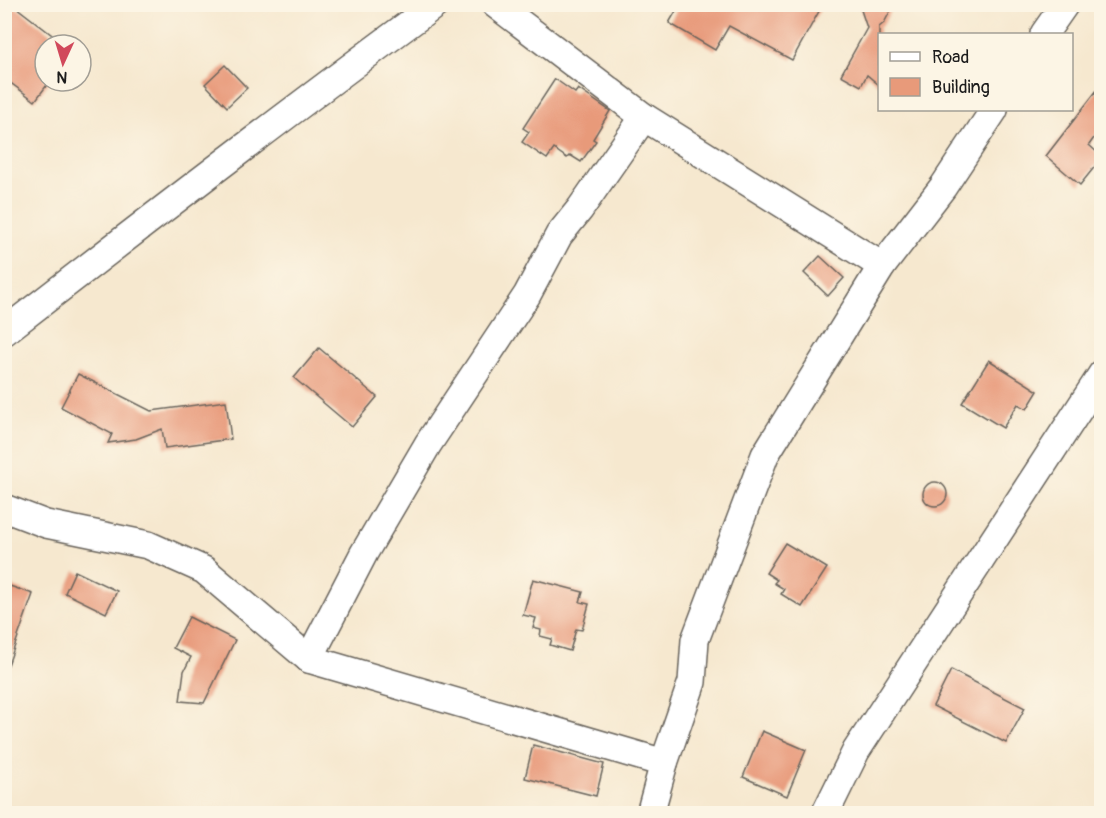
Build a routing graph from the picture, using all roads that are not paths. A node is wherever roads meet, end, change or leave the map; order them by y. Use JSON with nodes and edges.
{"nodes":[{"id":1,"x":436,"y":4,"type":"edge"},
{"id":2,"x":495,"y":4,"type":"edge"},
{"id":3,"x":1065,"y":4,"type":"edge"},
{"id":4,"x":1045,"y":33,"type":"edge"},
{"id":5,"x":993,"y":111,"type":"edge"},
{"id":6,"x":644,"y":117,"type":"junction"},
{"id":7,"x":882,"y":266,"type":"junction"},
{"id":8,"x":4,"y":332,"type":"edge"},
{"id":9,"x":1101,"y":374,"type":"edge"},
{"id":10,"x":4,"y":508,"type":"edge"},
{"id":11,"x":309,"y":659,"type":"junction"},
{"id":12,"x":664,"y":763,"type":"junction"},
{"id":13,"x":651,"y":813,"type":"edge"},
{"id":14,"x":825,"y":813,"type":"edge"}],
"edges":[{"from":1,"to":8,"type":"street"},
{"from":2,"to":6,"type":"street"},
{"from":3,"to":4,"type":"street"},
{"from":5,"to":7,"type":"street"},
{"from":6,"to":7,"type":"street"},
{"from":6,"to":11,"type":"street"},
{"from":7,"to":12,"type":"street"},
{"from":9,"to":14,"type":"street"},
{"from":10,"to":11,"type":"street"},
{"from":11,"to":12,"type":"street"},
{"from":12,"to":13,"type":"street"}]}
